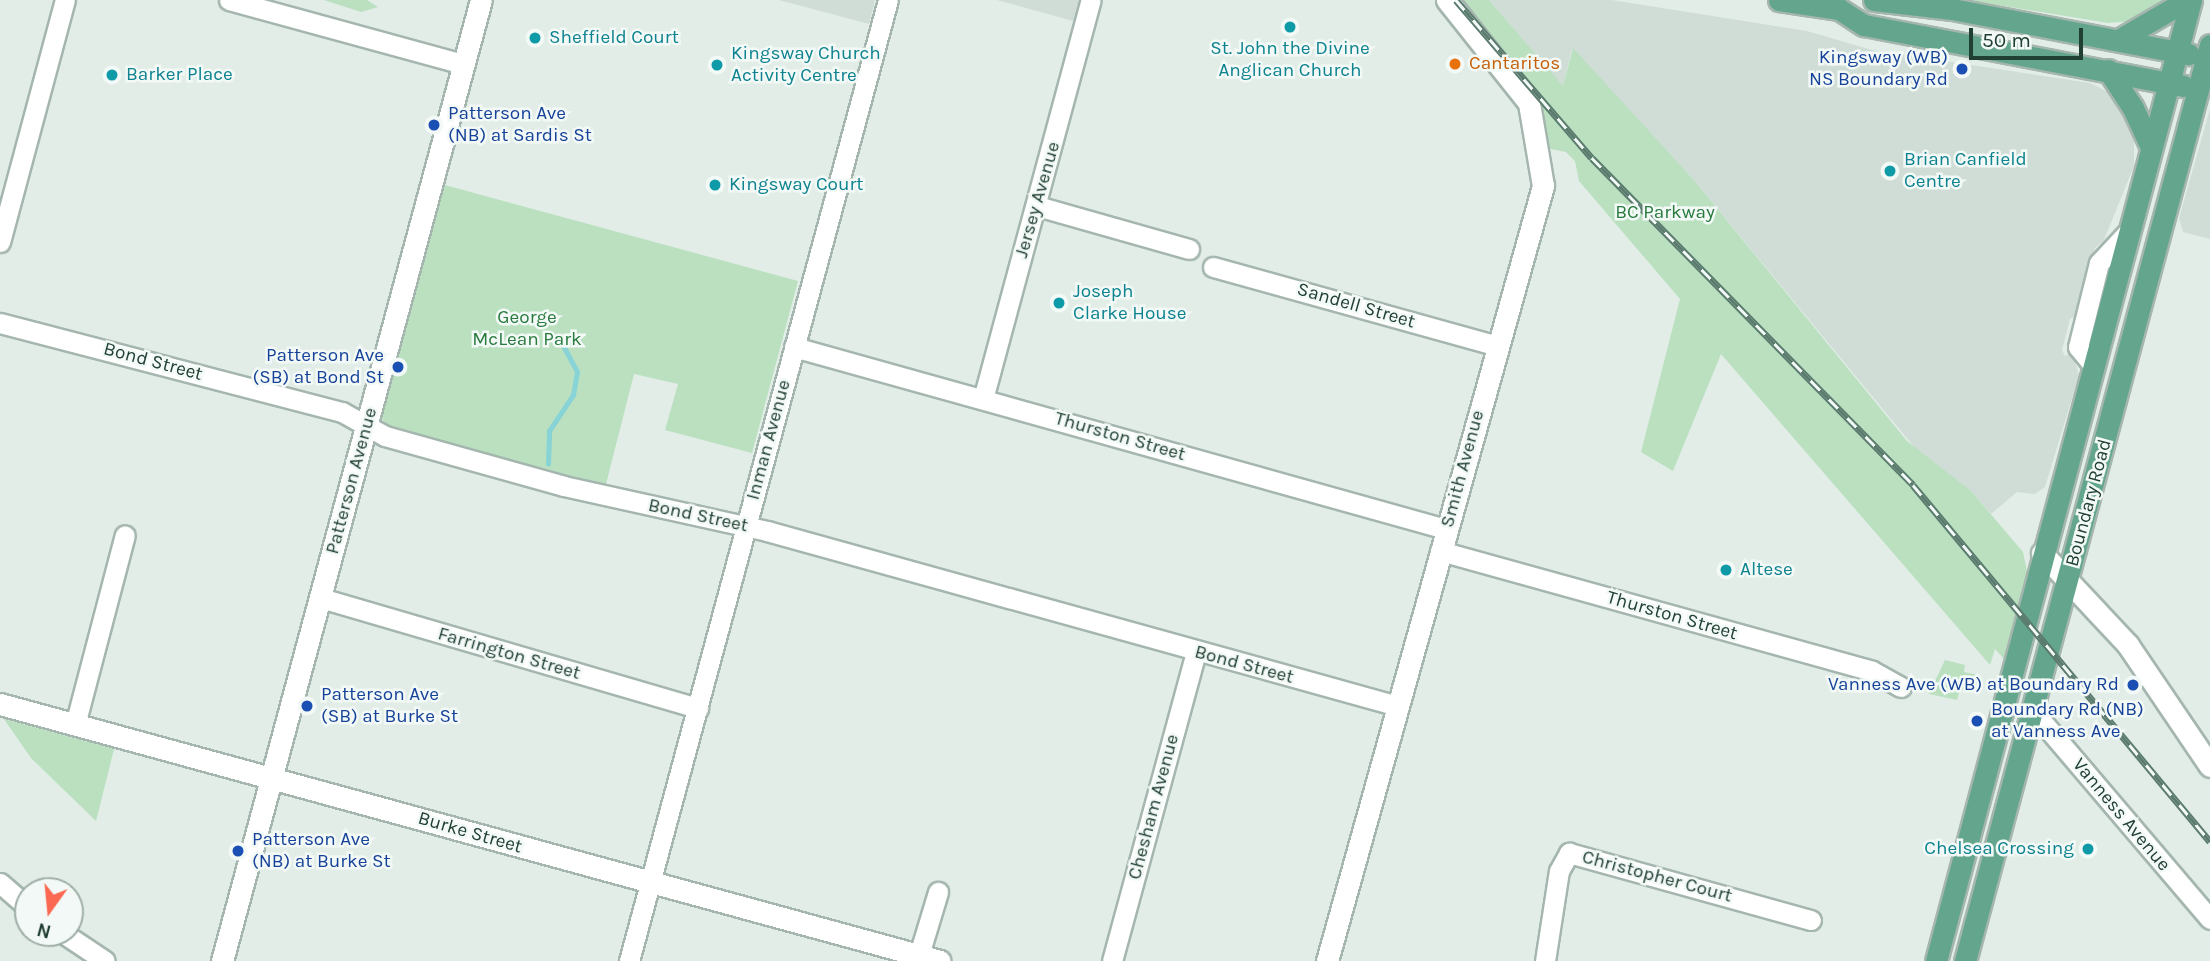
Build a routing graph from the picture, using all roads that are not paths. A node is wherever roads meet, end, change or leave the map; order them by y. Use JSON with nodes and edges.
{"nodes":[{"id":1,"x":65,"y":0,"type":"edge"},
{"id":2,"x":229,"y":0,"type":"edge"},
{"id":3,"x":481,"y":0,"type":"edge"},
{"id":4,"x":888,"y":0,"type":"edge"},
{"id":5,"x":1091,"y":0,"type":"edge"},
{"id":6,"x":1447,"y":0,"type":"edge"},
{"id":7,"x":1779,"y":0,"type":"edge"},
{"id":8,"x":1865,"y":0,"type":"edge"},
{"id":9,"x":1874,"y":0,"type":"edge"},
{"id":10,"x":2189,"y":0,"type":"edge"},
{"id":11,"x":1839,"y":9,"type":"junction"},
{"id":12,"x":2120,"y":39,"type":"junction"},
{"id":13,"x":2177,"y":51,"type":"junction"},
{"id":14,"x":2209,"y":53,"type":"edge"},
{"id":15,"x":463,"y":64,"type":"junction"},
{"id":16,"x":2108,"y":71,"type":"junction"},
{"id":17,"x":2168,"y":83,"type":"junction"},
{"id":18,"x":2204,"y":89,"type":"edge"},
{"id":19,"x":2150,"y":145,"type":"junction"},
{"id":20,"x":1037,"y":206,"type":"junction"},
{"id":21,"x":0,"y":242,"type":"edge"},
{"id":22,"x":1189,"y":249,"type":"dead end"},
{"id":23,"x":1213,"y":267,"type":"dead end"},
{"id":24,"x":0,"y":323,"type":"edge"},
{"id":25,"x":1497,"y":346,"type":"junction"},
{"id":26,"x":794,"y":347,"type":"junction"},
{"id":27,"x":983,"y":399,"type":"junction"},
{"id":28,"x":367,"y":426,"type":"junction"},
{"id":29,"x":746,"y":526,"type":"junction"},
{"id":30,"x":1446,"y":530,"type":"junction"},
{"id":31,"x":125,"y":535,"type":"dead end"},
{"id":32,"x":1440,"y":551,"type":"junction"},
{"id":33,"x":2042,"y":554,"type":"junction"},
{"id":34,"x":2068,"y":582,"type":"junction"},
{"id":35,"x":321,"y":598,"type":"junction"},
{"id":36,"x":1196,"y":652,"type":"junction"},
{"id":37,"x":1901,"y":687,"type":"dead end"},
{"id":38,"x":0,"y":704,"type":"edge"},
{"id":39,"x":1398,"y":706,"type":"junction"},
{"id":40,"x":698,"y":708,"type":"junction"},
{"id":41,"x":2033,"y":711,"type":"junction"},
{"id":42,"x":75,"y":725,"type":"junction"},
{"id":43,"x":2209,"y":763,"type":"edge"},
{"id":44,"x":272,"y":778,"type":"junction"},
{"id":45,"x":650,"y":882,"type":"junction"},
{"id":46,"x":0,"y":883,"type":"edge"},
{"id":47,"x":938,"y":892,"type":"dead end"},
{"id":48,"x":14,"y":895,"type":"edge"},
{"id":49,"x":2210,"y":919,"type":"edge"},
{"id":50,"x":1811,"y":920,"type":"dead end"},
{"id":51,"x":84,"y":947,"type":"edge"},
{"id":52,"x":919,"y":955,"type":"junction"},
{"id":53,"x":106,"y":961,"type":"edge"},
{"id":54,"x":222,"y":961,"type":"edge"},
{"id":55,"x":629,"y":961,"type":"edge"},
{"id":56,"x":940,"y":961,"type":"edge"},
{"id":57,"x":1112,"y":961,"type":"edge"},
{"id":58,"x":1327,"y":961,"type":"edge"},
{"id":59,"x":1545,"y":961,"type":"edge"},
{"id":60,"x":1936,"y":961,"type":"edge"},
{"id":61,"x":1965,"y":961,"type":"edge"}],
"edges":[{"from":1,"to":21,"type":"street"},
{"from":2,"to":15,"type":"street"},
{"from":3,"to":15,"type":"street","name":"Patterson Avenue"},
{"from":4,"to":26,"type":"street","name":"Inman Avenue"},
{"from":5,"to":20,"type":"street","name":"Jersey Avenue"},
{"from":6,"to":25,"type":"street","name":"Smith Avenue"},
{"from":7,"to":11,"type":"main road"},
{"from":8,"to":11,"type":"main road"},
{"from":9,"to":12,"type":"main road"},
{"from":10,"to":12,"type":"main road"},
{"from":10,"to":13,"type":"main road","name":"Boundary Road"},
{"from":11,"to":16,"type":"main road"},
{"from":12,"to":13,"type":"main road"},
{"from":13,"to":14,"type":"main road"},
{"from":13,"to":17,"type":"main road","name":"Boundary Road"},
{"from":14,"to":18,"type":"main road","name":"Boundary Road"},
{"from":15,"to":28,"type":"street","name":"Patterson Avenue"},
{"from":16,"to":17,"type":"main road"},
{"from":16,"to":19,"type":"main road"},
{"from":17,"to":18,"type":"main road"},
{"from":17,"to":19,"type":"main road","name":"Boundary Road"},
{"from":18,"to":34,"type":"main road","name":"Boundary Road"},
{"from":19,"to":33,"type":"main road","name":"Boundary Road"},
{"from":20,"to":22,"type":"street"},
{"from":20,"to":27,"type":"street","name":"Jersey Avenue"},
{"from":23,"to":25,"type":"street","name":"Sandell Street"},
{"from":24,"to":28,"type":"street","name":"Bond Street"},
{"from":25,"to":30,"type":"street","name":"Smith Avenue"},
{"from":26,"to":27,"type":"street","name":"Thurston Street"},
{"from":26,"to":29,"type":"street","name":"Inman Avenue"},
{"from":27,"to":30,"type":"street","name":"Thurston Street"},
{"from":28,"to":29,"type":"street","name":"Bond Street"},
{"from":28,"to":35,"type":"street","name":"Patterson Avenue"},
{"from":29,"to":36,"type":"street","name":"Bond Street"},
{"from":29,"to":40,"type":"street","name":"Inman Avenue"},
{"from":30,"to":32,"type":"street","name":"Smith Avenue"},
{"from":31,"to":42,"type":"street"},
{"from":32,"to":37,"type":"street","name":"Thurston Street"},
{"from":32,"to":39,"type":"street","name":"Smith Avenue"},
{"from":33,"to":34,"type":"street"},
{"from":33,"to":60,"type":"main road","name":"Boundary Road"},
{"from":34,"to":41,"type":"main road","name":"Boundary Road"},
{"from":34,"to":43,"type":"street"},
{"from":35,"to":40,"type":"street","name":"Farrington Street"},
{"from":35,"to":44,"type":"street","name":"Patterson Avenue"},
{"from":36,"to":39,"type":"street","name":"Bond Street"},
{"from":36,"to":57,"type":"street","name":"Chesham Avenue"},
{"from":38,"to":42,"type":"street","name":"Burke Street"},
{"from":39,"to":58,"type":"street","name":"Smith Avenue"},
{"from":40,"to":45,"type":"street","name":"Inman Avenue"},
{"from":41,"to":49,"type":"street","name":"Vanness Avenue"},
{"from":41,"to":61,"type":"main road","name":"Boundary Road"},
{"from":42,"to":44,"type":"street","name":"Burke Street"},
{"from":44,"to":45,"type":"street","name":"Burke Street"},
{"from":44,"to":54,"type":"street","name":"Patterson Avenue"},
{"from":45,"to":52,"type":"street","name":"Burke Street"},
{"from":45,"to":55,"type":"street","name":"Inman Avenue"},
{"from":46,"to":48,"type":"street"},
{"from":47,"to":52,"type":"street"},
{"from":50,"to":59,"type":"street","name":"Christopher Court"},
{"from":51,"to":53,"type":"street"},
{"from":52,"to":56,"type":"street","name":"Burke Street"}]}
